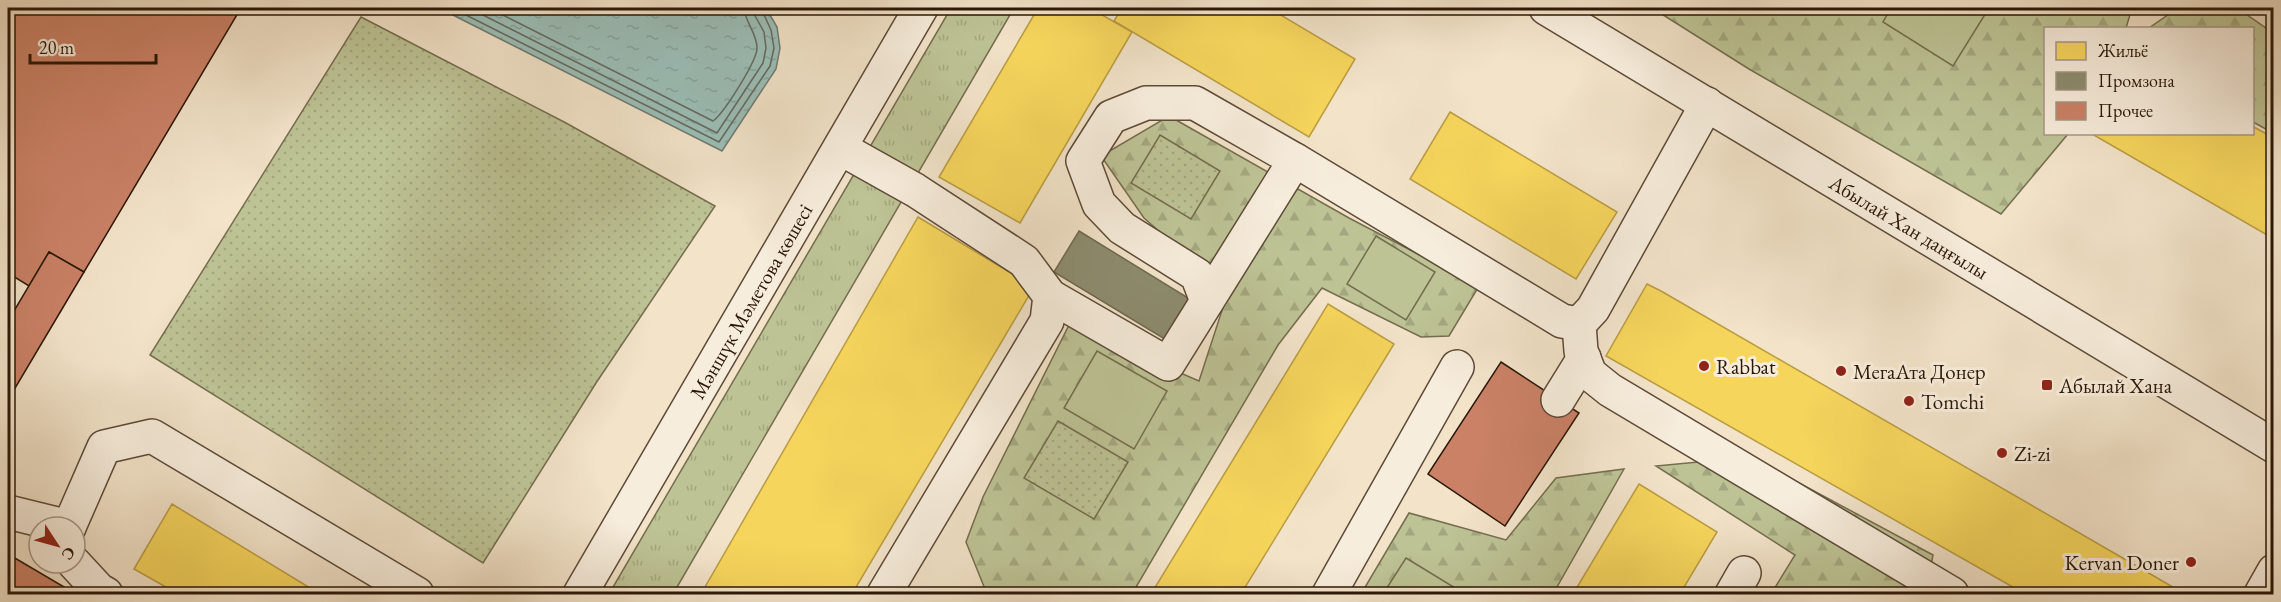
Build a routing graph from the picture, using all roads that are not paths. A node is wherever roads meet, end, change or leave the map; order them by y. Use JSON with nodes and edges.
{"nodes":[{"id":1,"x":921,"y":8,"type":"edge"},
{"id":2,"x":1545,"y":8,"type":"edge"},
{"id":3,"x":1707,"y":104,"type":"junction"},
{"id":4,"x":840,"y":147,"type":"junction"},
{"id":5,"x":1294,"y":160,"type":"junction"},
{"id":6,"x":1050,"y":296,"type":"junction"},
{"id":7,"x":1207,"y":301,"type":"junction"},
{"id":8,"x":1580,"y":324,"type":"junction"},
{"id":9,"x":1584,"y":358,"type":"junction"},
{"id":10,"x":1457,"y":367,"type":"dead end"},
{"id":11,"x":1558,"y":400,"type":"dead end"},
{"id":12,"x":2274,"y":447,"type":"edge"},
{"id":13,"x":8,"y":512,"type":"edge"},
{"id":14,"x":74,"y":515,"type":"edge"},
{"id":15,"x":27,"y":517,"type":"edge"},
{"id":16,"x":2274,"y":571,"type":"edge"},
{"id":17,"x":85,"y":575,"type":"edge"},
{"id":18,"x":106,"y":594,"type":"edge"},
{"id":19,"x":417,"y":594,"type":"edge"},
{"id":20,"x":580,"y":594,"type":"edge"},
{"id":21,"x":884,"y":594,"type":"edge"},
{"id":22,"x":1329,"y":594,"type":"edge"},
{"id":23,"x":1953,"y":594,"type":"edge"},
{"id":24,"x":2261,"y":594,"type":"edge"}],
"edges":[{"from":1,"to":4,"type":"street","name":"Мәншүк Мәметова көшесі"},
{"from":2,"to":3,"type":"street","name":"Абылай Хан даңғылы"},
{"from":3,"to":8,"type":"street"},
{"from":3,"to":12,"type":"street","name":"Абылай Хан даңғылы"},
{"from":4,"to":6,"type":"street"},
{"from":4,"to":20,"type":"street","name":"Мәншүк Мәметова көшесі"},
{"from":5,"to":7,"type":"street"},
{"from":5,"to":7,"type":"street"},
{"from":5,"to":8,"type":"street"},
{"from":6,"to":7,"type":"street"},
{"from":6,"to":21,"type":"street"},
{"from":8,"to":9,"type":"street"},
{"from":9,"to":11,"type":"street"},
{"from":9,"to":23,"type":"street"},
{"from":10,"to":22,"type":"street"},
{"from":13,"to":15,"type":"street"},
{"from":14,"to":19,"type":"street"},
{"from":16,"to":24,"type":"street"},
{"from":17,"to":18,"type":"street"}]}
